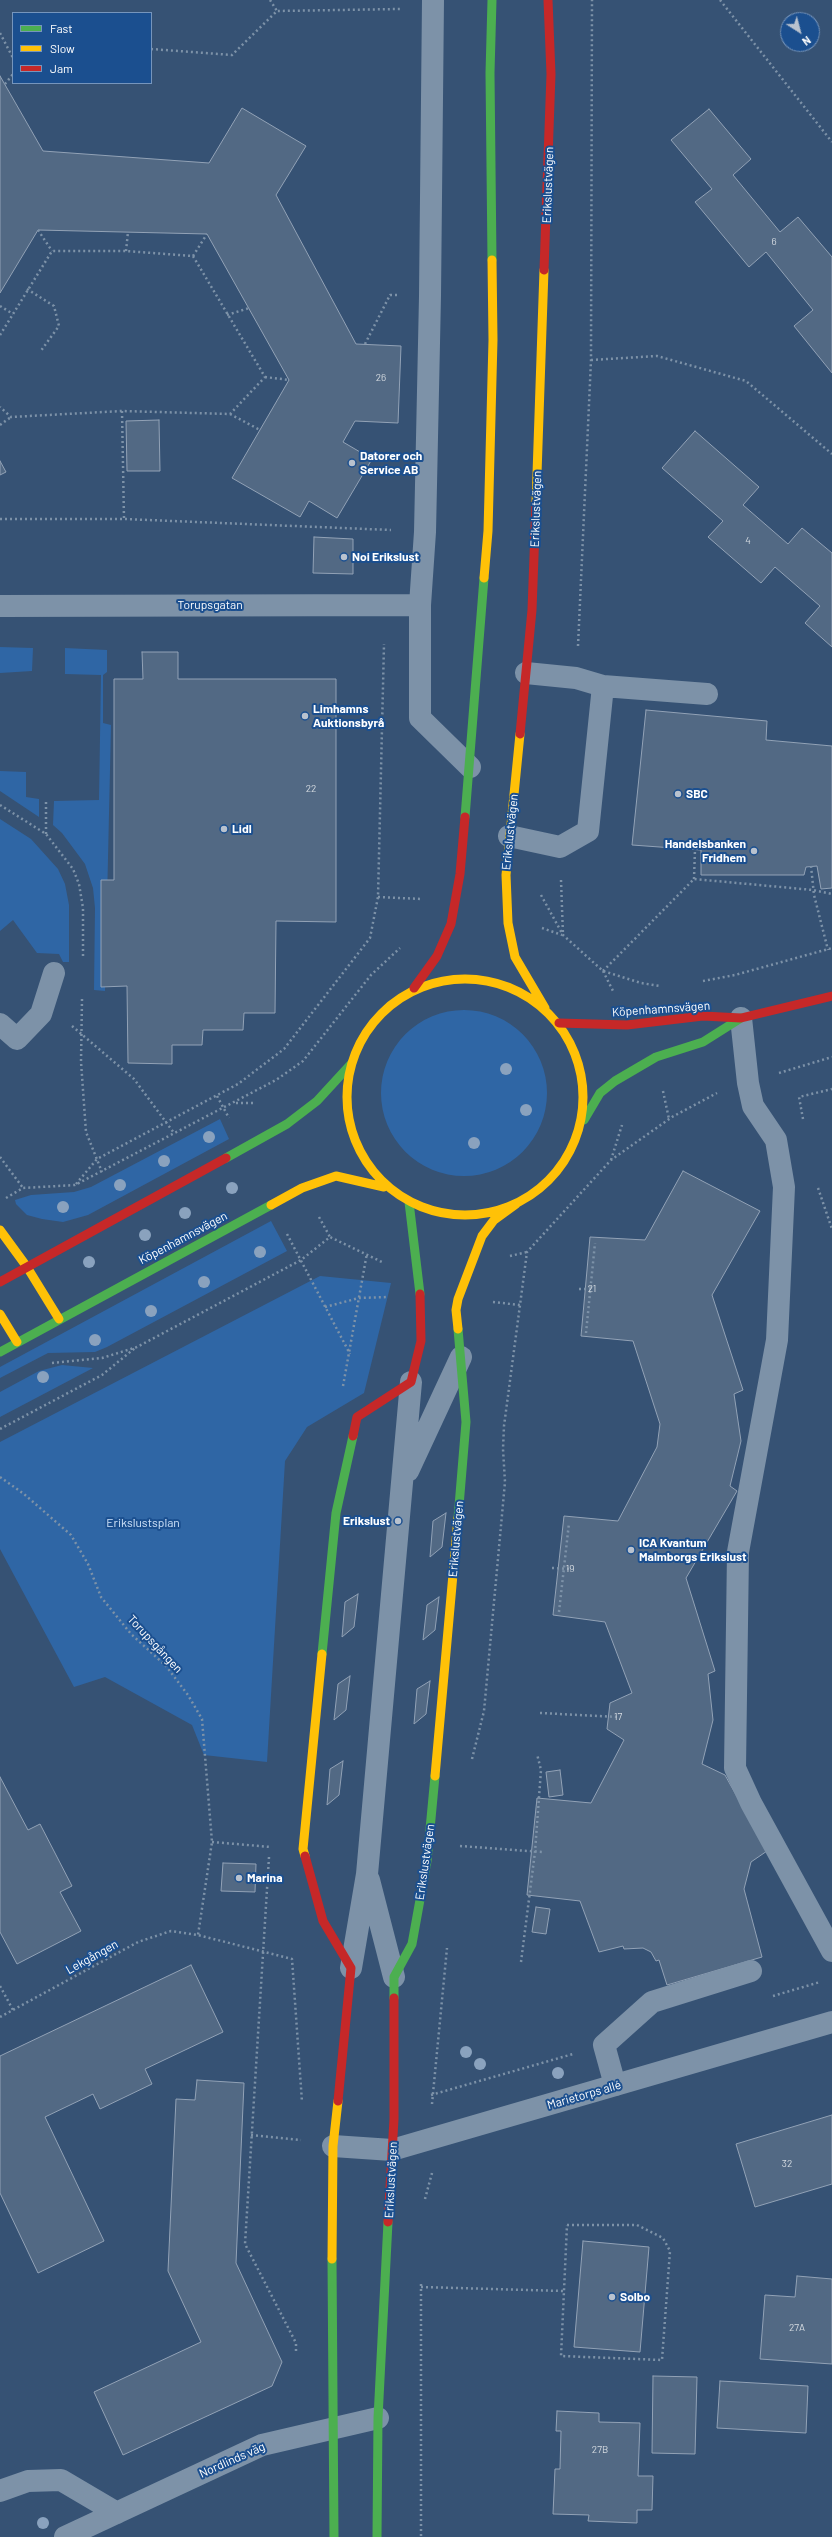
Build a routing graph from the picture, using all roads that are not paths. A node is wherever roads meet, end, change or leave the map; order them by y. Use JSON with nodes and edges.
{"nodes":[{"id":1,"x":492,"y":0,"type":"edge"},
{"id":2,"x":548,"y":0,"type":"edge"},
{"id":3,"x":433,"y":4,"type":"edge"},
{"id":4,"x":0,"y":606,"type":"edge"},
{"id":5,"x":420,"y":606,"type":"junction"},
{"id":6,"x":526,"y":673,"type":"junction"},
{"id":7,"x":603,"y":686,"type":"junction"},
{"id":8,"x":707,"y":694,"type":"dead end"},
{"id":9,"x":470,"y":767,"type":"junction"},
{"id":10,"x":509,"y":836,"type":"junction"},
{"id":11,"x":54,"y":973,"type":"dead end"},
{"id":12,"x":414,"y":988,"type":"junction"},
{"id":13,"x":832,"y":996,"type":"edge"},
{"id":14,"x":545,"y":1008,"type":"junction"},
{"id":15,"x":741,"y":1018,"type":"junction"},
{"id":16,"x":559,"y":1023,"type":"junction"},
{"id":17,"x":0,"y":1024,"type":"edge"},
{"id":18,"x":351,"y":1064,"type":"junction"},
{"id":19,"x":581,"y":1126,"type":"junction"},
{"id":20,"x":384,"y":1187,"type":"junction"},
{"id":21,"x":409,"y":1202,"type":"junction"},
{"id":22,"x":516,"y":1204,"type":"junction"},
{"id":23,"x":0,"y":1230,"type":"edge"},
{"id":24,"x":27,"y":1267,"type":"junction"},
{"id":25,"x":0,"y":1282,"type":"edge"},
{"id":26,"x":0,"y":1314,"type":"edge"},
{"id":27,"x":59,"y":1319,"type":"junction"},
{"id":28,"x":17,"y":1342,"type":"junction"},
{"id":29,"x":0,"y":1352,"type":"edge"},
{"id":30,"x":461,"y":1357,"type":"junction"},
{"id":31,"x":411,"y":1382,"type":"junction"},
{"id":32,"x":401,"y":1485,"type":"junction"},
{"id":33,"x":367,"y":1874,"type":"junction"},
{"id":34,"x":832,"y":1951,"type":"edge"},
{"id":35,"x":351,"y":1968,"type":"junction"},
{"id":36,"x":751,"y":1971,"type":"dead end"},
{"id":37,"x":394,"y":1977,"type":"junction"},
{"id":38,"x":832,"y":2022,"type":"edge"},
{"id":39,"x":615,"y":2085,"type":"junction"},
{"id":40,"x":333,"y":2146,"type":"junction"},
{"id":41,"x":392,"y":2150,"type":"junction"},
{"id":42,"x":378,"y":2418,"type":"junction"},
{"id":43,"x":332,"y":2429,"type":"junction"},
{"id":44,"x":0,"y":2491,"type":"edge"},
{"id":45,"x":117,"y":2513,"type":"junction"},
{"id":46,"x":65,"y":2537,"type":"edge"},
{"id":47,"x":334,"y":2537,"type":"edge"},
{"id":48,"x":377,"y":2537,"type":"edge"}],
"edges":[{"from":1,"to":9,"type":"street"},
{"from":2,"to":6,"type":"street","name":"Erikslustvägen"},
{"from":3,"to":5,"type":"street"},
{"from":4,"to":5,"type":"street","name":"Torupsgatan"},
{"from":5,"to":9,"type":"street"},
{"from":6,"to":7,"type":"street"},
{"from":6,"to":10,"type":"street","name":"Erikslustvägen"},
{"from":7,"to":8,"type":"street"},
{"from":7,"to":10,"type":"street"},
{"from":9,"to":12,"type":"street"},
{"from":10,"to":14,"type":"street","name":"Erikslustvägen"},
{"from":11,"to":17,"type":"street"},
{"from":12,"to":14,"type":"street","name":"Köpenhamnsvägen"},
{"from":12,"to":18,"type":"street","name":"Köpenhamnsvägen"},
{"from":13,"to":15,"type":"street","name":"Köpenhamnsvägen"},
{"from":14,"to":16,"type":"street","name":"Köpenhamnsvägen"},
{"from":15,"to":16,"type":"street","name":"Köpenhamnsvägen"},
{"from":15,"to":19,"type":"street","name":"Köpenhamnsvägen"},
{"from":15,"to":34,"type":"street"},
{"from":16,"to":19,"type":"street","name":"Köpenhamnsvägen"},
{"from":18,"to":20,"type":"street","name":"Köpenhamnsvägen"},
{"from":18,"to":24,"type":"street","name":"Köpenhamnsvägen"},
{"from":19,"to":22,"type":"street","name":"Köpenhamnsvägen"},
{"from":20,"to":21,"type":"street","name":"Köpenhamnsvägen"},
{"from":20,"to":27,"type":"street","name":"Köpenhamnsvägen"},
{"from":21,"to":22,"type":"street","name":"Köpenhamnsvägen"},
{"from":21,"to":31,"type":"street"},
{"from":22,"to":30,"type":"street","name":"Erikslustvägen"},
{"from":23,"to":24,"type":"street"},
{"from":24,"to":25,"type":"street","name":"Köpenhamnsvägen"},
{"from":24,"to":27,"type":"street"},
{"from":26,"to":28,"type":"street"},
{"from":27,"to":28,"type":"street","name":"Köpenhamnsvägen"},
{"from":28,"to":29,"type":"street","name":"Köpenhamnsvägen"},
{"from":30,"to":32,"type":"street"},
{"from":30,"to":37,"type":"street","name":"Erikslustvägen"},
{"from":31,"to":32,"type":"street"},
{"from":31,"to":35,"type":"street"},
{"from":32,"to":33,"type":"street"},
{"from":33,"to":35,"type":"street"},
{"from":33,"to":37,"type":"street"},
{"from":35,"to":40,"type":"street"},
{"from":36,"to":39,"type":"street"},
{"from":37,"to":41,"type":"street","name":"Erikslustvägen"},
{"from":38,"to":39,"type":"street","name":"Marietorps allé"},
{"from":39,"to":41,"type":"street","name":"Marietorps allé"},
{"from":40,"to":41,"type":"street","name":"Marietorps allé"},
{"from":40,"to":43,"type":"street"},
{"from":41,"to":42,"type":"street","name":"Erikslustvägen"},
{"from":42,"to":43,"type":"street","name":"Nordlinds väg"},
{"from":42,"to":48,"type":"street","name":"Erikslustvägen"},
{"from":43,"to":45,"type":"street","name":"Nordlinds väg"},
{"from":43,"to":47,"type":"street"},
{"from":44,"to":45,"type":"street"},
{"from":45,"to":46,"type":"street","name":"Nordlinds väg"}]}
